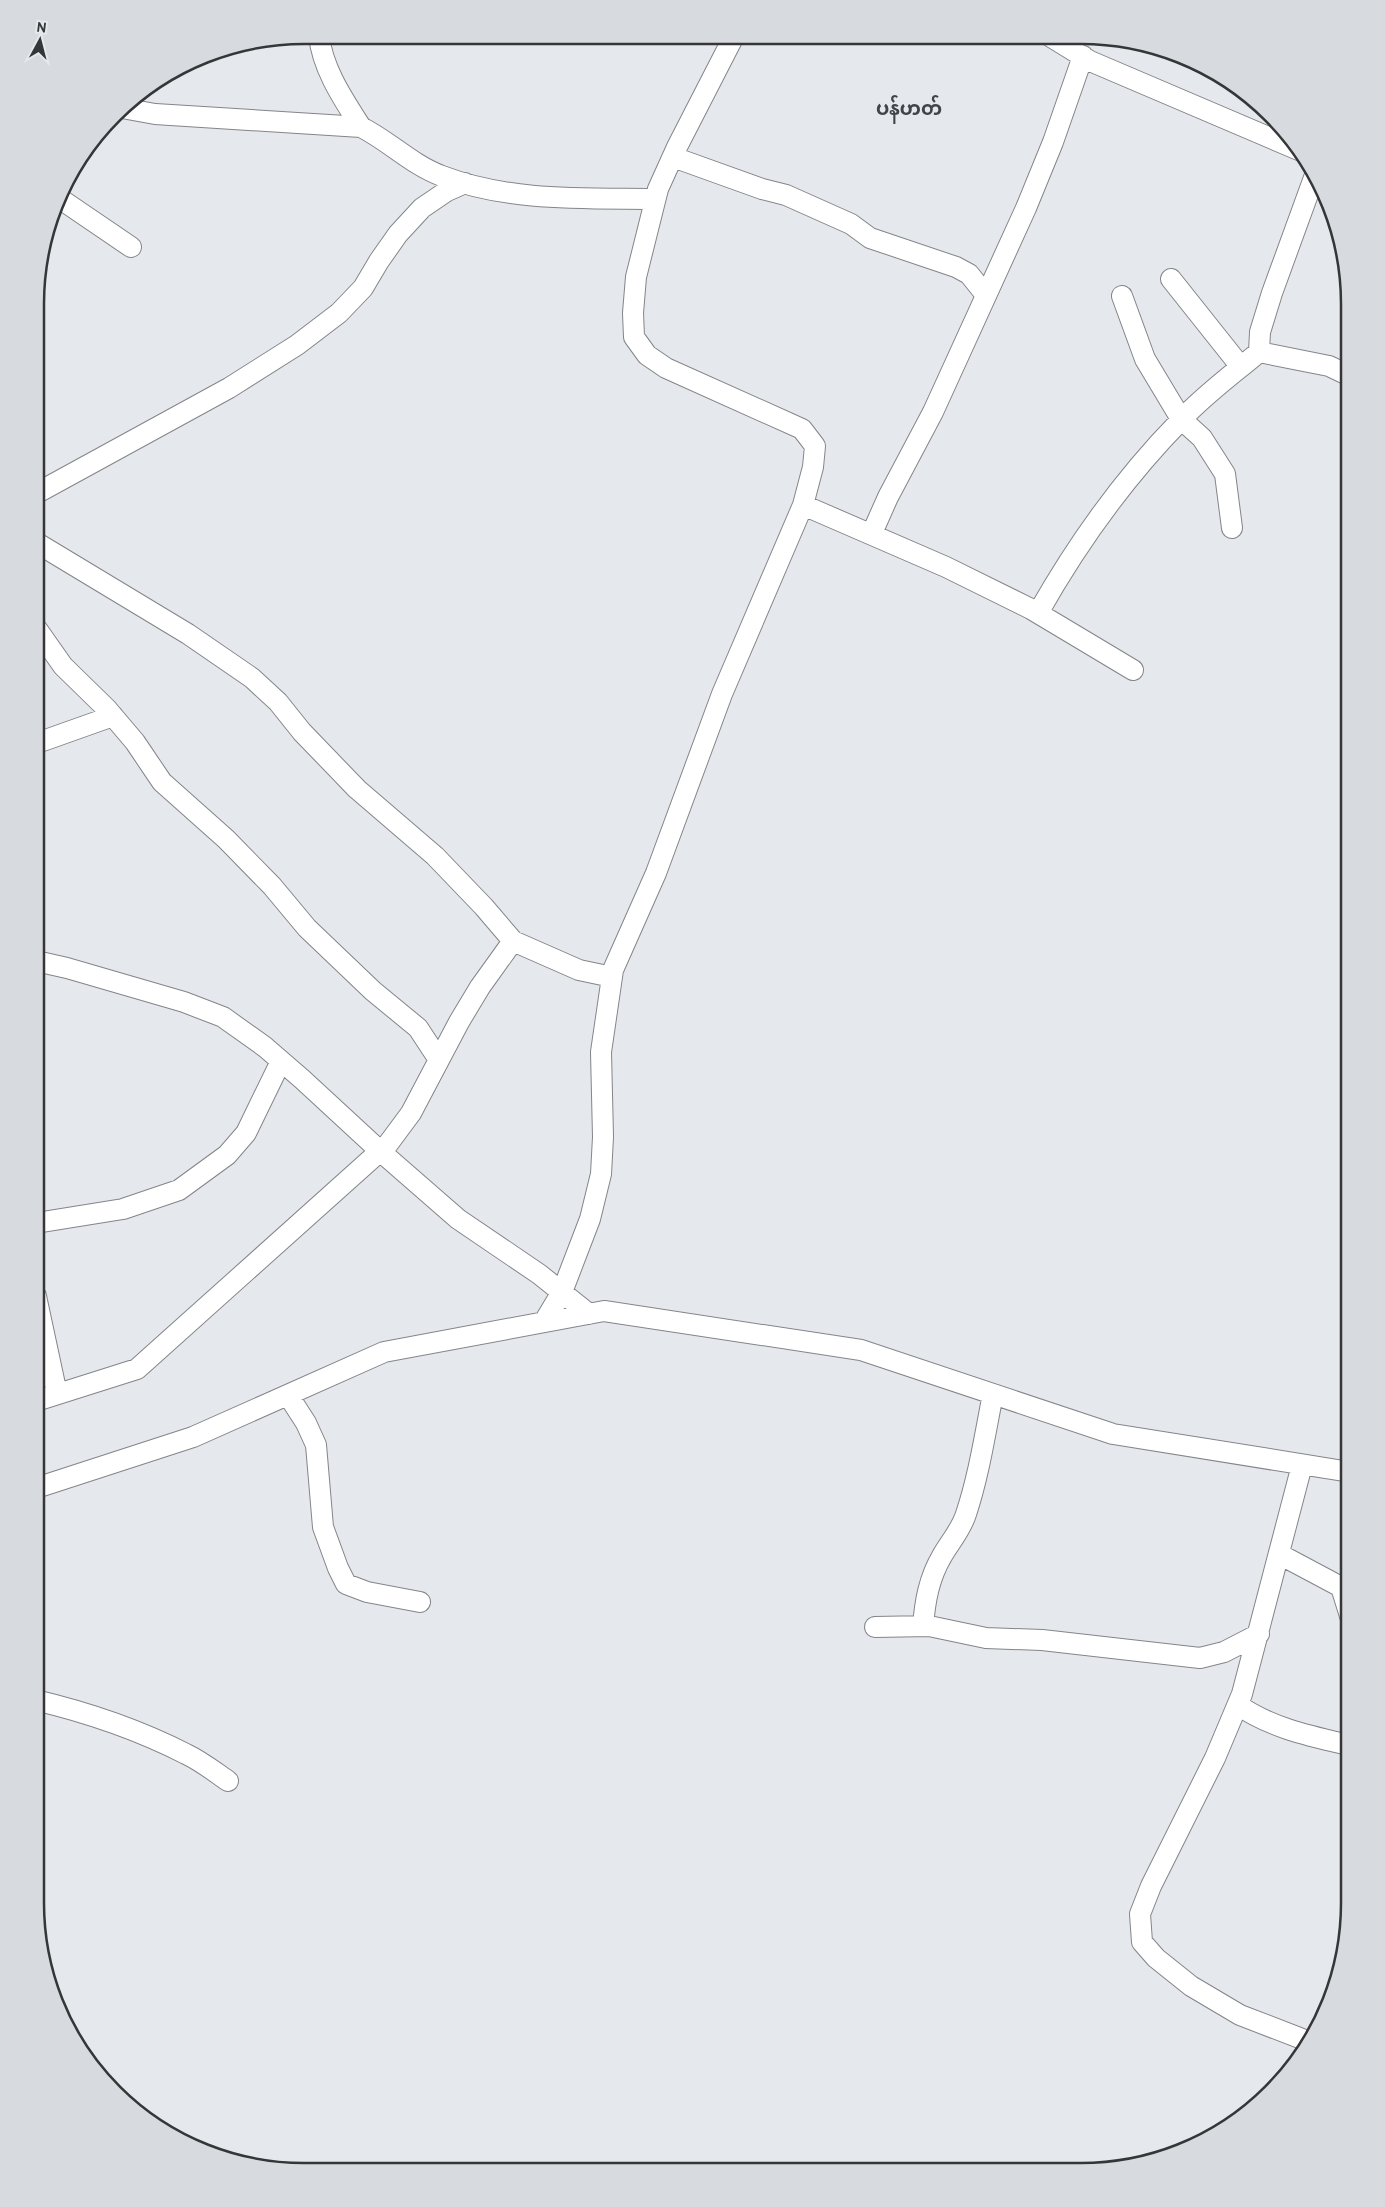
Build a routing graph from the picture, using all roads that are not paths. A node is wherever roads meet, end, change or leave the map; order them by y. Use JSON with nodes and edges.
{"nodes":[{"id":1,"x":321,"y":44,"type":"edge"},
{"id":2,"x":730,"y":44,"type":"edge"},
{"id":3,"x":1063,"y":44,"type":"edge"},
{"id":4,"x":1083,"y":56,"type":"junction"},
{"id":5,"x":130,"y":110,"type":"edge"},
{"id":6,"x":360,"y":127,"type":"junction"},
{"id":7,"x":1288,"y":145,"type":"edge"},
{"id":8,"x":673,"y":157,"type":"junction"},
{"id":9,"x":465,"y":183,"type":"junction"},
{"id":10,"x":1312,"y":184,"type":"edge"},
{"id":11,"x":655,"y":199,"type":"junction"},
{"id":12,"x":65,"y":202,"type":"edge"},
{"id":13,"x":131,"y":248,"type":"dead end"},
{"id":14,"x":1171,"y":279,"type":"dead end"},
{"id":15,"x":985,"y":294,"type":"junction"},
{"id":16,"x":1122,"y":296,"type":"dead end"},
{"id":17,"x":1259,"y":352,"type":"junction"},
{"id":18,"x":1241,"y":368,"type":"junction"},
{"id":19,"x":1341,"y":372,"type":"edge"},
{"id":20,"x":1181,"y":419,"type":"junction"},
{"id":21,"x":44,"y":489,"type":"edge"},
{"id":22,"x":803,"y":505,"type":"junction"},
{"id":23,"x":1232,"y":528,"type":"dead end"},
{"id":24,"x":872,"y":533,"type":"junction"},
{"id":25,"x":44,"y":547,"type":"edge"},
{"id":26,"x":1038,"y":613,"type":"junction"},
{"id":27,"x":44,"y":639,"type":"edge"},
{"id":28,"x":1133,"y":670,"type":"dead end"},
{"id":29,"x":113,"y":716,"type":"junction"},
{"id":30,"x":44,"y":741,"type":"edge"},
{"id":31,"x":513,"y":941,"type":"junction"},
{"id":32,"x":44,"y":963,"type":"edge"},
{"id":33,"x":612,"y":977,"type":"junction"},
{"id":34,"x":439,"y":1060,"type":"junction"},
{"id":35,"x":281,"y":1061,"type":"junction"},
{"id":36,"x":380,"y":1152,"type":"junction"},
{"id":37,"x":44,"y":1222,"type":"edge"},
{"id":38,"x":562,"y":1292,"type":"junction"},
{"id":39,"x":589,"y":1314,"type":"junction"},
{"id":40,"x":544,"y":1322,"type":"junction"},
{"id":41,"x":44,"y":1333,"type":"edge"},
{"id":42,"x":57,"y":1394,"type":"junction"},
{"id":43,"x":993,"y":1394,"type":"junction"},
{"id":44,"x":288,"y":1395,"type":"junction"},
{"id":45,"x":44,"y":1398,"type":"edge"},
{"id":46,"x":1302,"y":1465,"type":"junction"},
{"id":47,"x":1341,"y":1471,"type":"edge"},
{"id":48,"x":44,"y":1485,"type":"edge"},
{"id":49,"x":1279,"y":1554,"type":"junction"},
{"id":50,"x":1341,"y":1587,"type":"edge"},
{"id":51,"x":420,"y":1602,"type":"dead end"},
{"id":52,"x":923,"y":1626,"type":"junction"},
{"id":53,"x":875,"y":1627,"type":"dead end"},
{"id":54,"x":1259,"y":1634,"type":"junction"},
{"id":55,"x":44,"y":1702,"type":"edge"},
{"id":56,"x":1238,"y":1705,"type":"junction"},
{"id":57,"x":1341,"y":1743,"type":"edge"},
{"id":58,"x":228,"y":1781,"type":"dead end"},
{"id":59,"x":1303,"y":2039,"type":"edge"}],
"edges":[{"from":1,"to":6,"type":"street"},
{"from":2,"to":8,"type":"street"},
{"from":3,"to":4,"type":"street"},
{"from":4,"to":7,"type":"street"},
{"from":4,"to":15,"type":"street"},
{"from":5,"to":6,"type":"street"},
{"from":6,"to":9,"type":"street"},
{"from":8,"to":11,"type":"street"},
{"from":8,"to":15,"type":"street"},
{"from":9,"to":11,"type":"street"},
{"from":9,"to":21,"type":"street"},
{"from":10,"to":17,"type":"street"},
{"from":11,"to":22,"type":"street"},
{"from":12,"to":13,"type":"street"},
{"from":14,"to":18,"type":"street"},
{"from":15,"to":24,"type":"street"},
{"from":16,"to":20,"type":"street"},
{"from":17,"to":18,"type":"street"},
{"from":17,"to":19,"type":"street"},
{"from":18,"to":20,"type":"street"},
{"from":20,"to":23,"type":"street"},
{"from":20,"to":26,"type":"street"},
{"from":22,"to":24,"type":"street"},
{"from":22,"to":33,"type":"street"},
{"from":24,"to":26,"type":"street"},
{"from":25,"to":31,"type":"street"},
{"from":26,"to":28,"type":"street"},
{"from":27,"to":29,"type":"street"},
{"from":29,"to":30,"type":"street"},
{"from":29,"to":34,"type":"street"},
{"from":31,"to":33,"type":"street"},
{"from":31,"to":34,"type":"street"},
{"from":32,"to":35,"type":"street"},
{"from":33,"to":38,"type":"street"},
{"from":34,"to":36,"type":"street"},
{"from":35,"to":36,"type":"street"},
{"from":35,"to":37,"type":"street"},
{"from":36,"to":38,"type":"street"},
{"from":36,"to":42,"type":"street"},
{"from":38,"to":39,"type":"street"},
{"from":38,"to":40,"type":"street"},
{"from":39,"to":40,"type":"street"},
{"from":39,"to":43,"type":"street"},
{"from":40,"to":44,"type":"street"},
{"from":41,"to":42,"type":"street"},
{"from":42,"to":45,"type":"street"},
{"from":43,"to":46,"type":"street"},
{"from":43,"to":52,"type":"street"},
{"from":44,"to":48,"type":"street"},
{"from":44,"to":51,"type":"street"},
{"from":46,"to":47,"type":"street"},
{"from":46,"to":49,"type":"street"},
{"from":49,"to":50,"type":"street"},
{"from":49,"to":54,"type":"street"},
{"from":52,"to":53,"type":"street"},
{"from":52,"to":54,"type":"street"},
{"from":54,"to":56,"type":"street"},
{"from":55,"to":58,"type":"street"},
{"from":56,"to":57,"type":"street"},
{"from":56,"to":59,"type":"street"}]}
